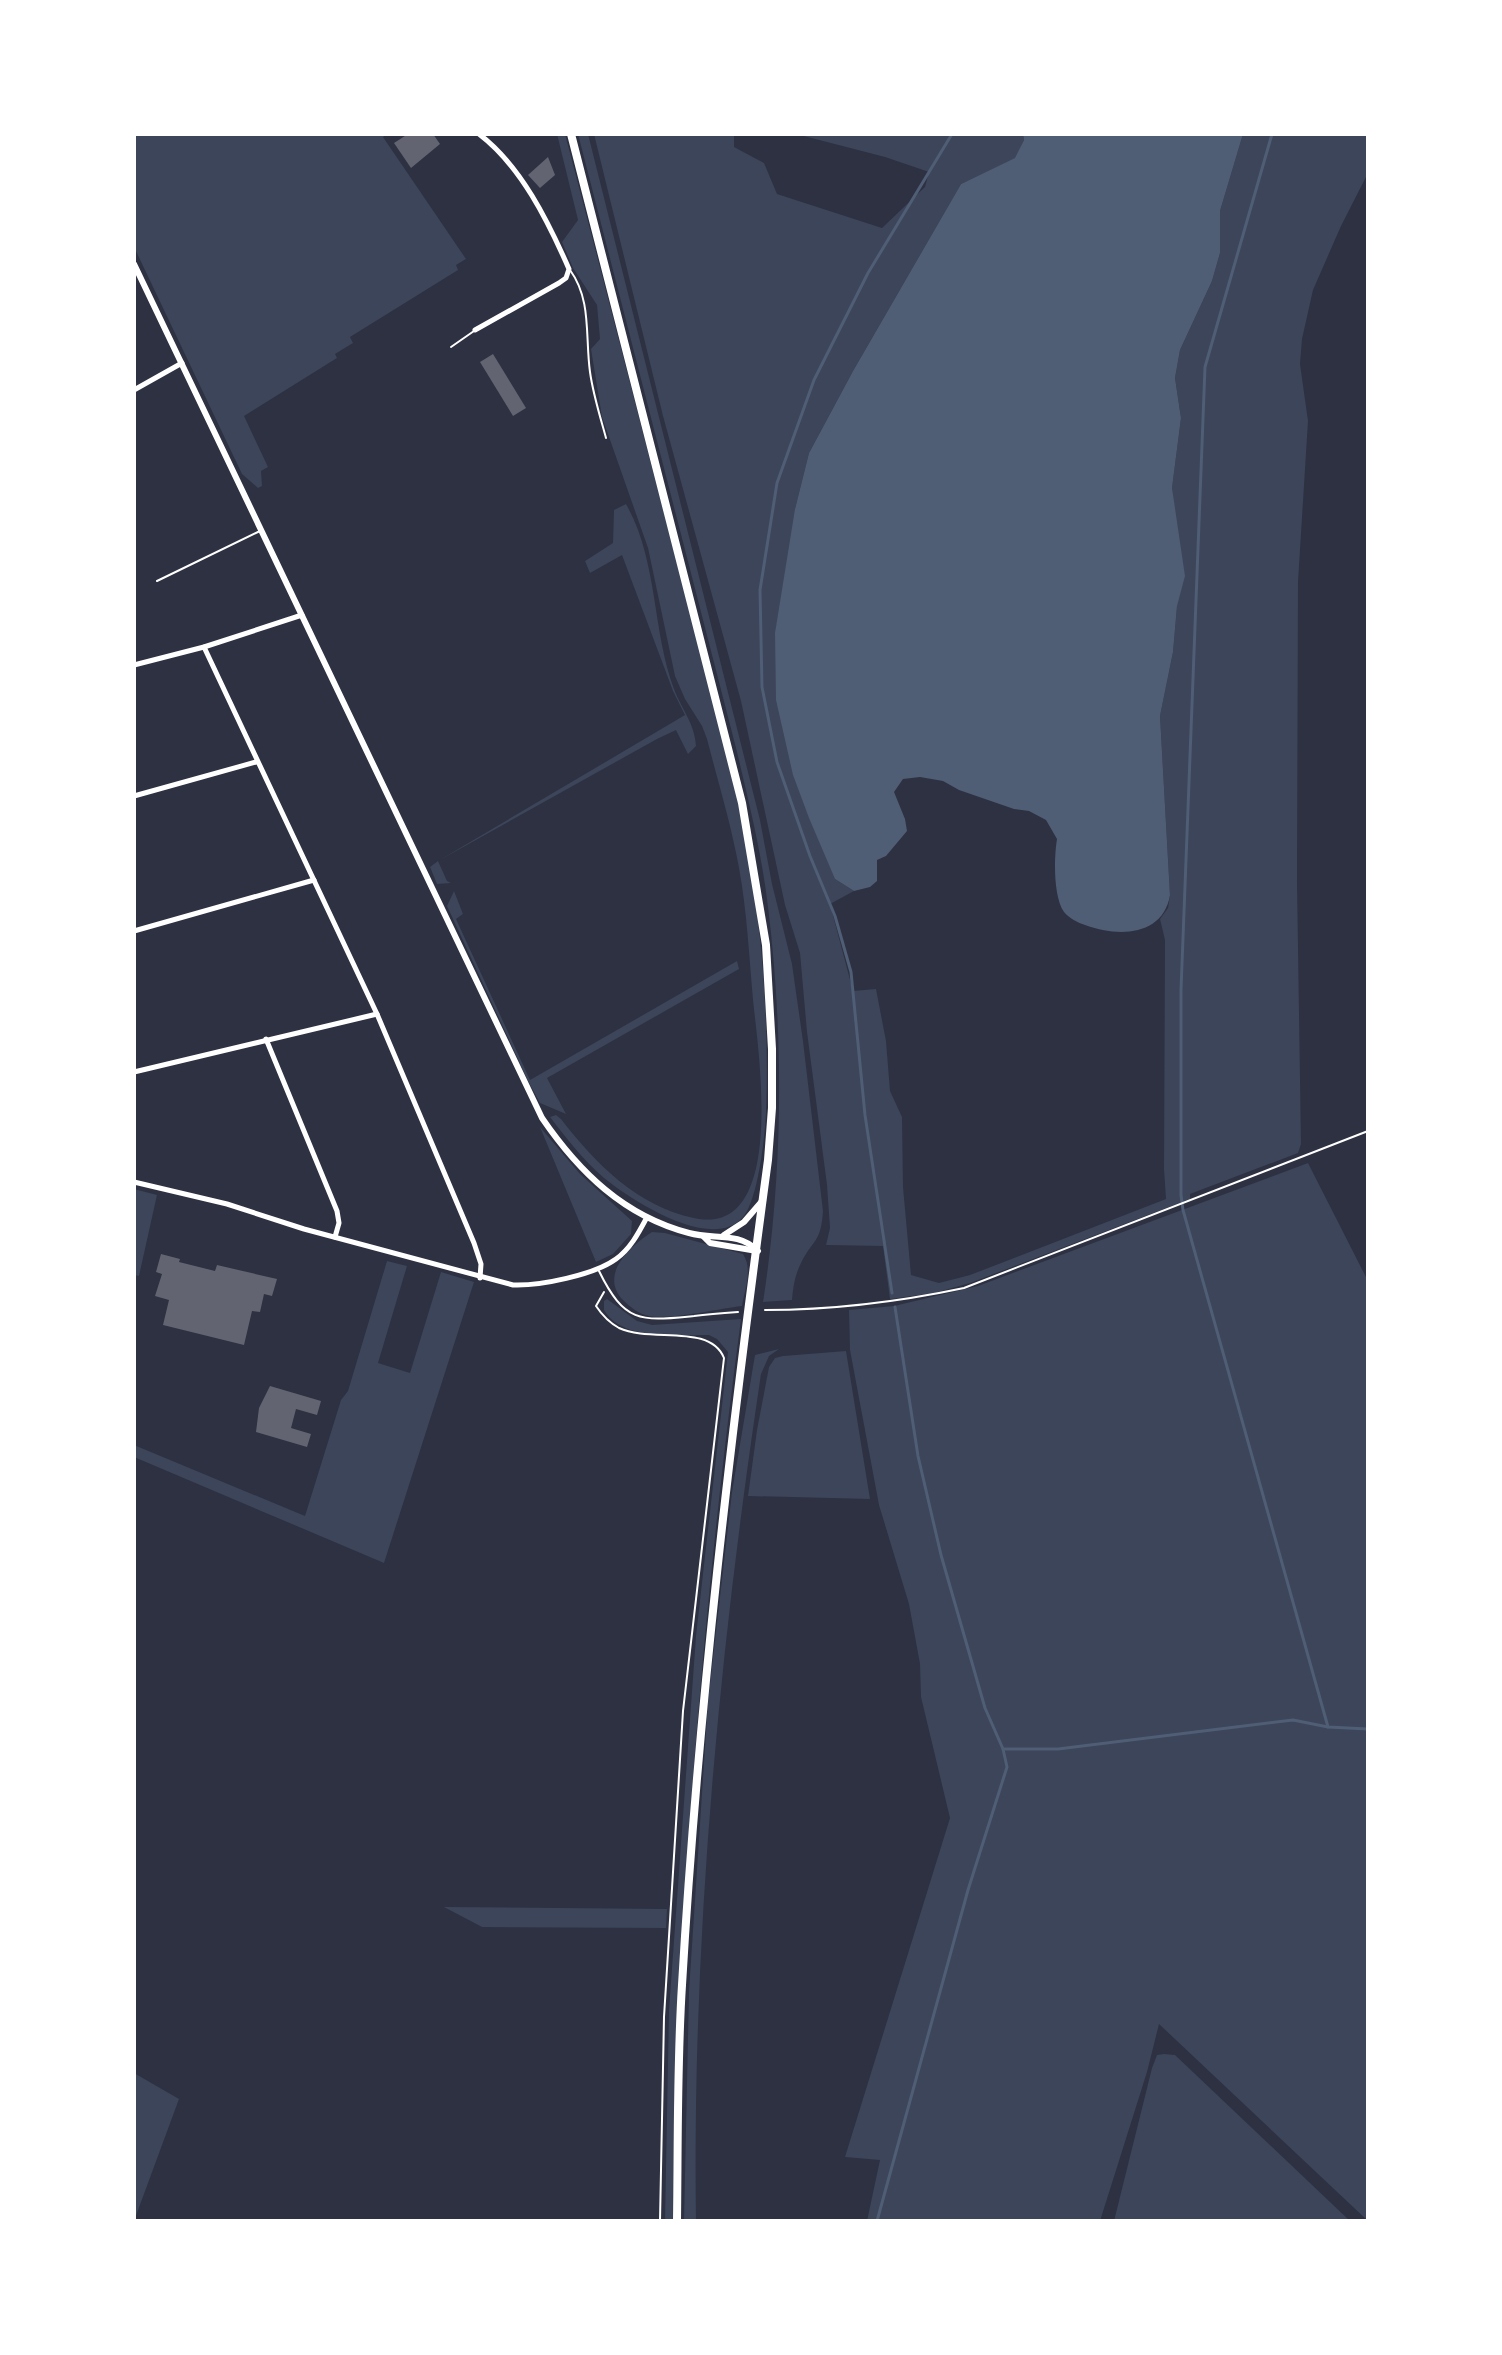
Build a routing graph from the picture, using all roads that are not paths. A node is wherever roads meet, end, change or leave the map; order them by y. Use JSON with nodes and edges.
{"nodes":[{"id":1,"x":479,"y":134,"type":"edge"},
{"id":2,"x":571,"y":134,"type":"edge"},
{"id":3,"x":134,"y":264,"type":"edge"},
{"id":4,"x":569,"y":269,"type":"junction"},
{"id":5,"x":475,"y":330,"type":"joint"},
{"id":6,"x":451,"y":347,"type":"dead end"},
{"id":7,"x":183,"y":363,"type":"junction"},
{"id":8,"x":134,"y":390,"type":"edge"},
{"id":9,"x":606,"y":438,"type":"dead end"},
{"id":10,"x":261,"y":531,"type":"junction"},
{"id":11,"x":157,"y":581,"type":"dead end"},
{"id":12,"x":302,"y":615,"type":"junction"},
{"id":13,"x":204,"y":647,"type":"junction"},
{"id":14,"x":134,"y":665,"type":"edge"},
{"id":15,"x":256,"y":762,"type":"junction"},
{"id":16,"x":134,"y":796,"type":"edge"},
{"id":17,"x":314,"y":880,"type":"junction"},
{"id":18,"x":134,"y":931,"type":"edge"},
{"id":19,"x":377,"y":1014,"type":"junction"},
{"id":20,"x":266,"y":1039,"type":"junction"},
{"id":21,"x":134,"y":1072,"type":"edge"},
{"id":22,"x":1368,"y":1131,"type":"edge"},
{"id":23,"x":134,"y":1182,"type":"edge"},
{"id":24,"x":763,"y":1200,"type":"junction"},
{"id":25,"x":646,"y":1219,"type":"junction"},
{"id":26,"x":722,"y":1235,"type":"junction"},
{"id":27,"x":335,"y":1237,"type":"junction"},
{"id":28,"x":704,"y":1237,"type":"junction"},
{"id":29,"x":758,"y":1251,"type":"junction"},
{"id":30,"x":598,"y":1268,"type":"junction"},
{"id":31,"x":480,"y":1278,"type":"junction"},
{"id":32,"x":765,"y":1310,"type":"dead end"},
{"id":33,"x":738,"y":1312,"type":"dead end"},
{"id":34,"x":677,"y":2221,"type":"edge"}],
"edges":[{"from":1,"to":4,"type":"street"},
{"from":2,"to":24,"type":"main road"},
{"from":3,"to":7,"type":"street"},
{"from":4,"to":5,"type":"street"},
{"from":4,"to":9,"type":"lane"},
{"from":5,"to":6,"type":"lane"},
{"from":7,"to":8,"type":"street"},
{"from":7,"to":10,"type":"street"},
{"from":10,"to":11,"type":"lane"},
{"from":10,"to":12,"type":"street"},
{"from":12,"to":13,"type":"street"},
{"from":12,"to":25,"type":"street"},
{"from":13,"to":14,"type":"street"},
{"from":13,"to":15,"type":"street"},
{"from":15,"to":16,"type":"street"},
{"from":15,"to":17,"type":"street"},
{"from":17,"to":18,"type":"street"},
{"from":17,"to":19,"type":"street"},
{"from":19,"to":20,"type":"street"},
{"from":19,"to":31,"type":"street"},
{"from":20,"to":21,"type":"street"},
{"from":20,"to":27,"type":"street"},
{"from":22,"to":32,"type":"lane"},
{"from":23,"to":27,"type":"street"},
{"from":24,"to":26,"type":"street"},
{"from":24,"to":29,"type":"main road"},
{"from":25,"to":28,"type":"street"},
{"from":25,"to":30,"type":"street"},
{"from":26,"to":28,"type":"street"},
{"from":26,"to":29,"type":"street"},
{"from":27,"to":31,"type":"street"},
{"from":28,"to":29,"type":"street"},
{"from":29,"to":34,"type":"main road"},
{"from":30,"to":31,"type":"street"},
{"from":30,"to":33,"type":"lane"}]}
